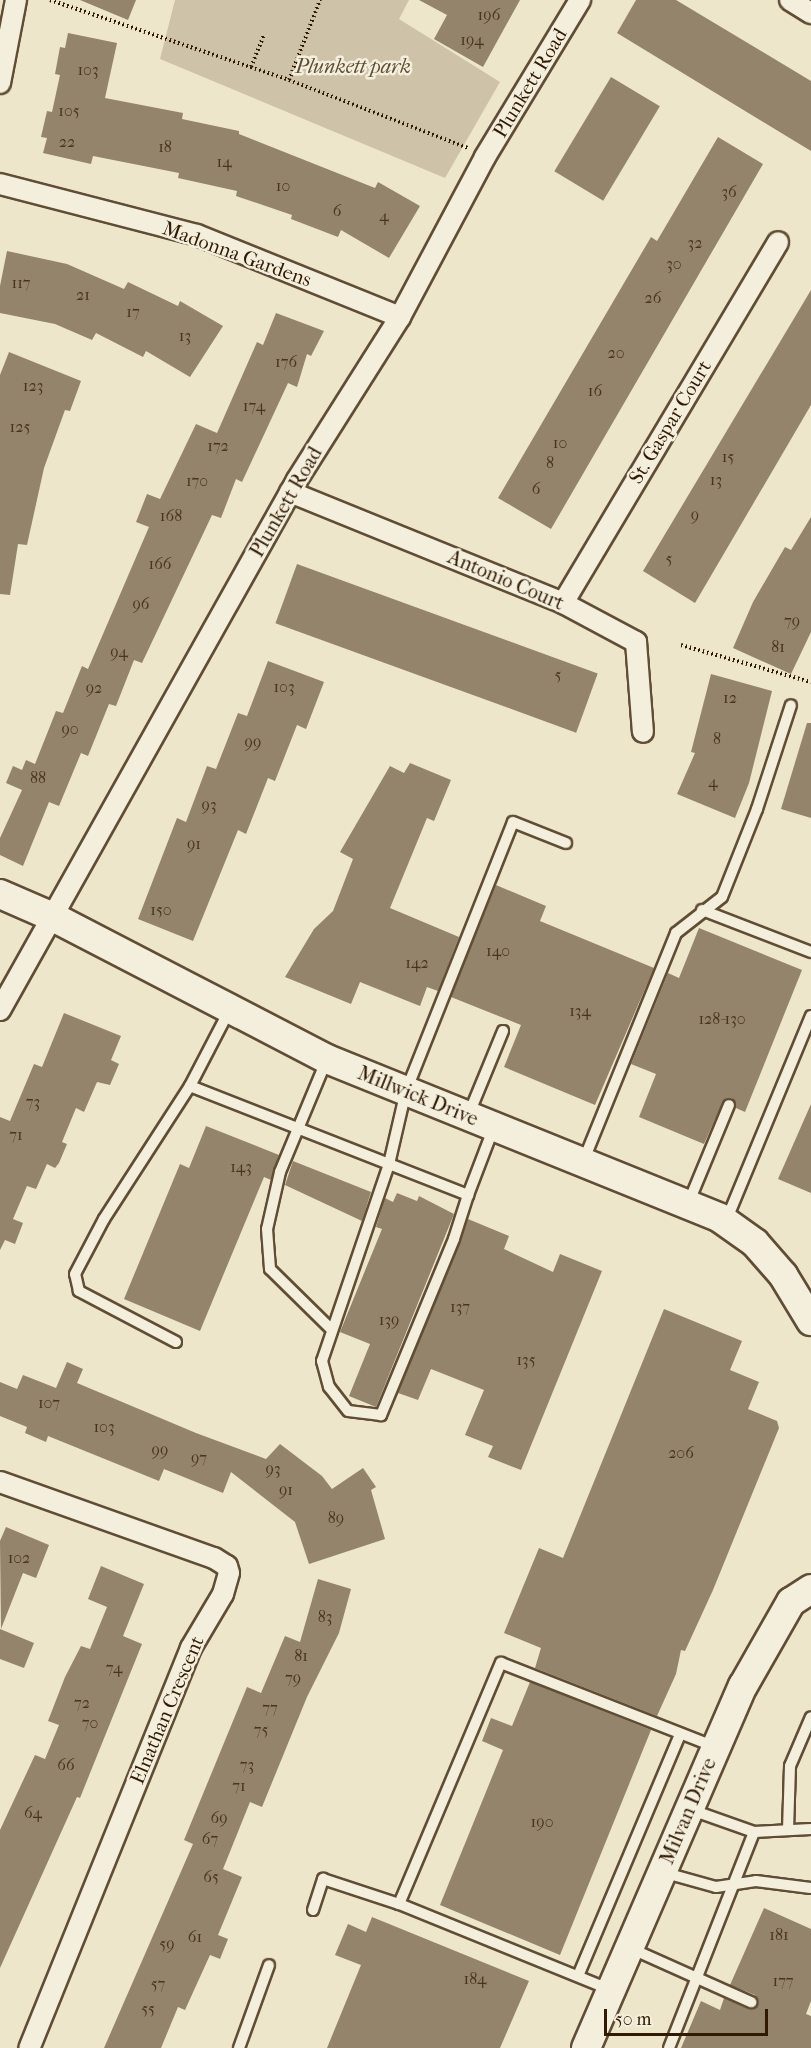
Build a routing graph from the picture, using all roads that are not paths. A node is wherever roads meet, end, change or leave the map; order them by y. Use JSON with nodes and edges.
{"nodes":[{"id":1,"x":16,"y":0,"type":"edge"},
{"id":2,"x":580,"y":0,"type":"edge"},
{"id":3,"x":790,"y":0,"type":"edge"},
{"id":4,"x":811,"y":13,"type":"edge"},
{"id":5,"x":0,"y":83,"type":"edge"},
{"id":6,"x":0,"y":184,"type":"edge"},
{"id":7,"x":777,"y":242,"type":"dead end"},
{"id":8,"x":400,"y":317,"type":"junction"},
{"id":9,"x":290,"y":492,"type":"junction"},
{"id":10,"x":563,"y":603,"type":"junction"},
{"id":11,"x":791,"y":705,"type":"dead end"},
{"id":12,"x":643,"y":732,"type":"dead end"},
{"id":13,"x":566,"y":843,"type":"dead end"},
{"id":14,"x":0,"y":894,"type":"edge"},
{"id":15,"x":702,"y":910,"type":"junction"},
{"id":16,"x":53,"y":917,"type":"junction"},
{"id":17,"x":811,"y":952,"type":"edge"},
{"id":18,"x":0,"y":1010,"type":"edge"},
{"id":19,"x":229,"y":1011,"type":"junction"},
{"id":20,"x":811,"y":1016,"type":"edge"},
{"id":21,"x":503,"y":1031,"type":"dead end"},
{"id":22,"x":327,"y":1059,"type":"junction"},
{"id":23,"x":190,"y":1086,"type":"junction"},
{"id":24,"x":406,"y":1091,"type":"junction"},
{"id":25,"x":729,"y":1105,"type":"dead end"},
{"id":26,"x":468,"y":1116,"type":"junction"},
{"id":27,"x":495,"y":1126,"type":"junction"},
{"id":28,"x":298,"y":1129,"type":"junction"},
{"id":29,"x":583,"y":1162,"type":"junction"},
{"id":30,"x":389,"y":1164,"type":"junction"},
{"id":31,"x":468,"y":1194,"type":"junction"},
{"id":32,"x":688,"y":1204,"type":"junction"},
{"id":33,"x":726,"y":1221,"type":"junction"},
{"id":34,"x":811,"y":1321,"type":"edge"},
{"id":35,"x":332,"y":1330,"type":"junction"},
{"id":36,"x":176,"y":1342,"type":"dead end"},
{"id":37,"x":0,"y":1482,"type":"edge"},
{"id":38,"x":811,"y":1589,"type":"edge"},
{"id":39,"x":811,"y":1717,"type":"edge"},
{"id":40,"x":680,"y":1734,"type":"junction"},
{"id":41,"x":715,"y":1747,"type":"junction"},
{"id":42,"x":689,"y":1809,"type":"junction"},
{"id":43,"x":811,"y":1829,"type":"edge"},
{"id":44,"x":788,"y":1830,"type":"junction"},
{"id":45,"x":754,"y":1832,"type":"junction"},
{"id":46,"x":662,"y":1872,"type":"junction"},
{"id":47,"x":736,"y":1885,"type":"junction"},
{"id":48,"x":811,"y":1888,"type":"edge"},
{"id":49,"x":399,"y":1904,"type":"junction"},
{"id":50,"x":313,"y":1910,"type":"dead end"},
{"id":51,"x":630,"y":1948,"type":"junction"},
{"id":52,"x":269,"y":1965,"type":"dead end"},
{"id":53,"x":578,"y":1976,"type":"junction"},
{"id":54,"x":698,"y":1978,"type":"junction"},
{"id":55,"x":611,"y":1990,"type":"junction"},
{"id":56,"x":751,"y":2002,"type":"dead end"},
{"id":57,"x":28,"y":2048,"type":"edge"},
{"id":58,"x":239,"y":2048,"type":"edge"},
{"id":59,"x":586,"y":2048,"type":"edge"},
{"id":60,"x":669,"y":2048,"type":"edge"}],
"edges":[{"from":1,"to":5,"type":"street"},
{"from":2,"to":8,"type":"street","name":"Plunkett Road"},
{"from":3,"to":4,"type":"street"},
{"from":6,"to":8,"type":"street","name":"Madonna Gardens"},
{"from":7,"to":10,"type":"street","name":"St. Gaspar Court"},
{"from":8,"to":9,"type":"street","name":"Plunkett Road"},
{"from":9,"to":10,"type":"street","name":"Antonio Court"},
{"from":9,"to":16,"type":"street","name":"Plunkett Road"},
{"from":10,"to":12,"type":"street","name":"Antonio Court"},
{"from":11,"to":15,"type":"lane"},
{"from":13,"to":24,"type":"lane"},
{"from":14,"to":16,"type":"street","name":"Millwick Drive"},
{"from":15,"to":17,"type":"lane"},
{"from":15,"to":29,"type":"lane"},
{"from":16,"to":18,"type":"street","name":"Plunkett Road"},
{"from":16,"to":19,"type":"street","name":"Millwick Drive"},
{"from":19,"to":22,"type":"street","name":"Millwick Drive"},
{"from":19,"to":23,"type":"lane"},
{"from":20,"to":33,"type":"lane"},
{"from":21,"to":26,"type":"lane"},
{"from":22,"to":24,"type":"street","name":"Millwick Drive"},
{"from":22,"to":28,"type":"lane"},
{"from":23,"to":28,"type":"lane"},
{"from":23,"to":36,"type":"lane"},
{"from":24,"to":26,"type":"street","name":"Millwick Drive"},
{"from":24,"to":30,"type":"lane"},
{"from":25,"to":32,"type":"lane"},
{"from":26,"to":27,"type":"street","name":"Millwick Drive"},
{"from":27,"to":29,"type":"street","name":"Millwick Drive"},
{"from":27,"to":31,"type":"lane"},
{"from":28,"to":30,"type":"lane"},
{"from":28,"to":35,"type":"lane"},
{"from":29,"to":32,"type":"street","name":"Millwick Drive"},
{"from":30,"to":31,"type":"lane"},
{"from":30,"to":35,"type":"lane"},
{"from":31,"to":35,"type":"lane"},
{"from":32,"to":33,"type":"street","name":"Millwick Drive"},
{"from":33,"to":34,"type":"street","name":"Millwick Drive"},
{"from":37,"to":57,"type":"street","name":"Elnathan Crescent"},
{"from":38,"to":41,"type":"street","name":"Milvan Drive"},
{"from":39,"to":44,"type":"lane"},
{"from":40,"to":41,"type":"lane"},
{"from":40,"to":49,"type":"lane"},
{"from":40,"to":53,"type":"lane"},
{"from":41,"to":42,"type":"street","name":"Milvan Drive"},
{"from":42,"to":45,"type":"lane"},
{"from":42,"to":46,"type":"street","name":"Milvan Drive"},
{"from":43,"to":44,"type":"lane"},
{"from":44,"to":45,"type":"lane"},
{"from":45,"to":47,"type":"lane"},
{"from":46,"to":47,"type":"lane"},
{"from":46,"to":51,"type":"street","name":"Milvan Drive"},
{"from":47,"to":48,"type":"lane"},
{"from":47,"to":54,"type":"lane"},
{"from":49,"to":50,"type":"lane"},
{"from":49,"to":53,"type":"lane"},
{"from":51,"to":54,"type":"lane"},
{"from":51,"to":55,"type":"street","name":"Milvan Drive"},
{"from":52,"to":58,"type":"lane"},
{"from":53,"to":55,"type":"lane"},
{"from":54,"to":56,"type":"lane"},
{"from":54,"to":60,"type":"lane"},
{"from":55,"to":59,"type":"street","name":"Milvan Drive"}]}
